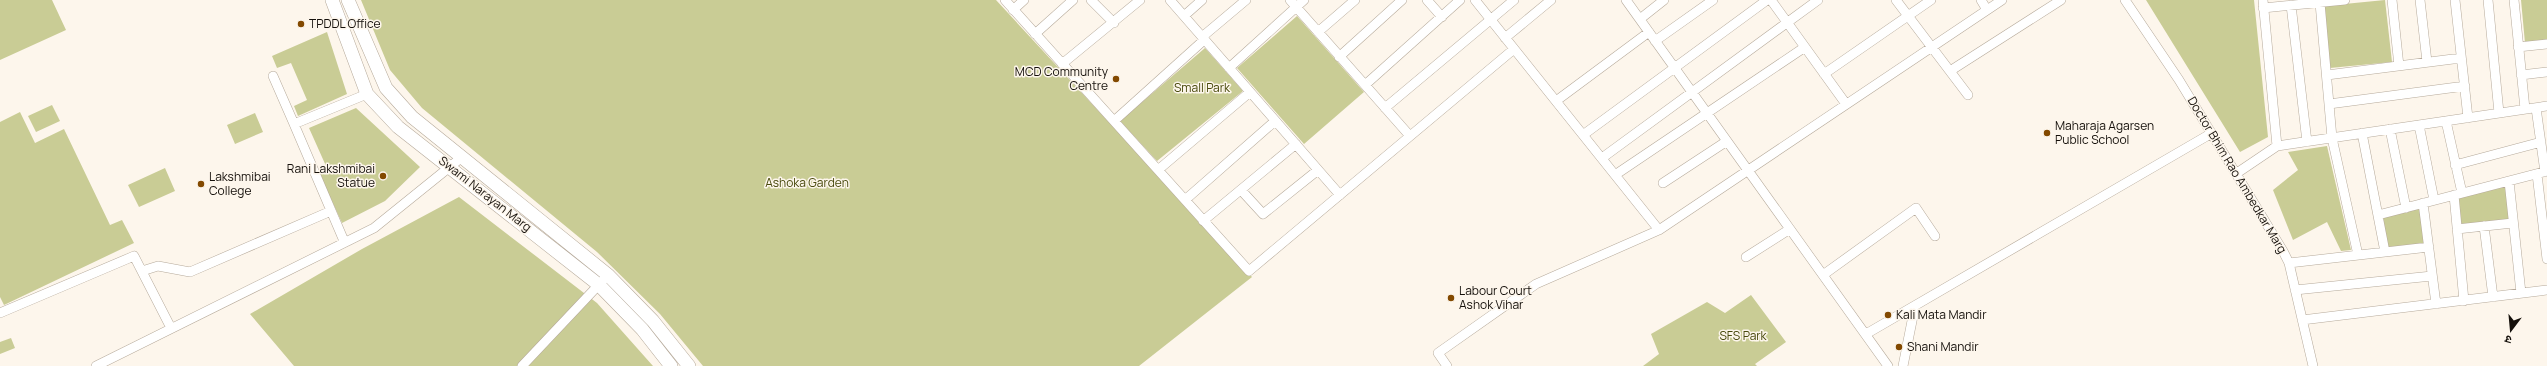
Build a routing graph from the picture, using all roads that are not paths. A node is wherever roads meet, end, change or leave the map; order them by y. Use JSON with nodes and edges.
{"nodes":[{"id":1,"x":332,"y":0,"type":"edge"},
{"id":2,"x":348,"y":0,"type":"edge"},
{"id":3,"x":1005,"y":0,"type":"edge"},
{"id":4,"x":1024,"y":0,"type":"edge"},
{"id":5,"x":1073,"y":0,"type":"edge"},
{"id":6,"x":1091,"y":0,"type":"edge"},
{"id":7,"x":1140,"y":0,"type":"edge"},
{"id":8,"x":1170,"y":0,"type":"edge"},
{"id":9,"x":1202,"y":0,"type":"edge"},
{"id":10,"x":1246,"y":0,"type":"edge"},
{"id":11,"x":1290,"y":0,"type":"edge"},
{"id":12,"x":1304,"y":0,"type":"edge"},
{"id":13,"x":1355,"y":0,"type":"edge"},
{"id":14,"x":1402,"y":0,"type":"edge"},
{"id":15,"x":1427,"y":0,"type":"edge"},
{"id":16,"x":1460,"y":0,"type":"edge"},
{"id":17,"x":1475,"y":0,"type":"edge"},
{"id":18,"x":1514,"y":0,"type":"edge"},
{"id":19,"x":1551,"y":0,"type":"edge"},
{"id":20,"x":1626,"y":0,"type":"edge"},
{"id":21,"x":1664,"y":0,"type":"edge"},
{"id":22,"x":1713,"y":0,"type":"edge"},
{"id":23,"x":1767,"y":0,"type":"edge"},
{"id":24,"x":1771,"y":0,"type":"edge"},
{"id":25,"x":1818,"y":0,"type":"edge"},
{"id":26,"x":1896,"y":0,"type":"edge"},
{"id":27,"x":1931,"y":0,"type":"edge"},
{"id":28,"x":1981,"y":0,"type":"edge"},
{"id":29,"x":2002,"y":0,"type":"edge"},
{"id":30,"x":2061,"y":0,"type":"edge"},
{"id":31,"x":2125,"y":0,"type":"edge"},
{"id":32,"x":2345,"y":0,"type":"edge"},
{"id":33,"x":2392,"y":0,"type":"edge"},
{"id":34,"x":2420,"y":0,"type":"edge"},
{"id":35,"x":2454,"y":0,"type":"edge"},
{"id":36,"x":2488,"y":0,"type":"edge"},
{"id":37,"x":2514,"y":0,"type":"edge"},
{"id":38,"x":2320,"y":2,"type":"junction"},
{"id":39,"x":2263,"y":4,"type":"edge"},
{"id":40,"x":2291,"y":5,"type":"junction"},
{"id":41,"x":1297,"y":7,"type":"junction"},
{"id":42,"x":1013,"y":10,"type":"junction"},
{"id":43,"x":1988,"y":10,"type":"junction"},
{"id":44,"x":1907,"y":15,"type":"junction"},
{"id":45,"x":1184,"y":16,"type":"junction"},
{"id":46,"x":1442,"y":17,"type":"junction"},
{"id":47,"x":1491,"y":19,"type":"junction"},
{"id":48,"x":1640,"y":19,"type":"junction"},
{"id":49,"x":1114,"y":23,"type":"junction"},
{"id":50,"x":1788,"y":23,"type":"junction"},
{"id":51,"x":1318,"y":32,"type":"junction"},
{"id":52,"x":1648,"y":32,"type":"junction"},
{"id":53,"x":1035,"y":34,"type":"junction"},
{"id":54,"x":1203,"y":38,"type":"junction"},
{"id":55,"x":1505,"y":38,"type":"junction"},
{"id":56,"x":1655,"y":41,"type":"junction"},
{"id":57,"x":2547,"y":44,"type":"edge"},
{"id":58,"x":1805,"y":47,"type":"junction"},
{"id":59,"x":2518,"y":47,"type":"junction"},
{"id":60,"x":1932,"y":48,"type":"junction"},
{"id":61,"x":1514,"y":49,"type":"junction"},
{"id":62,"x":1339,"y":57,"type":"junction"},
{"id":63,"x":2461,"y":58,"type":"junction"},
{"id":64,"x":2427,"y":62,"type":"junction"},
{"id":65,"x":1062,"y":64,"type":"junction"},
{"id":66,"x":2398,"y":66,"type":"junction"},
{"id":67,"x":1674,"y":67,"type":"junction"},
{"id":68,"x":1229,"y":68,"type":"junction"},
{"id":69,"x":1950,"y":71,"type":"junction"},
{"id":70,"x":2547,"y":72,"type":"edge"},
{"id":71,"x":1824,"y":74,"type":"junction"},
{"id":72,"x":2327,"y":75,"type":"junction"},
{"id":73,"x":2521,"y":75,"type":"junction"},
{"id":74,"x":273,"y":76,"type":"dead end"},
{"id":75,"x":1365,"y":85,"type":"junction"},
{"id":76,"x":2465,"y":86,"type":"junction"},
{"id":77,"x":1250,"y":92,"type":"junction"},
{"id":78,"x":1692,"y":92,"type":"junction"},
{"id":79,"x":367,"y":94,"type":"junction"},
{"id":80,"x":1968,"y":95,"type":"dead end"},
{"id":81,"x":1556,"y":101,"type":"junction"},
{"id":82,"x":1846,"y":104,"type":"junction"},
{"id":83,"x":2330,"y":104,"type":"junction"},
{"id":84,"x":2547,"y":106,"type":"edge"},
{"id":85,"x":1385,"y":108,"type":"junction"},
{"id":86,"x":2536,"y":108,"type":"junction"},
{"id":87,"x":2525,"y":109,"type":"junction"},
{"id":88,"x":1707,"y":113,"type":"junction"},
{"id":89,"x":2499,"y":113,"type":"junction"},
{"id":90,"x":2468,"y":118,"type":"junction"},
{"id":91,"x":1114,"y":121,"type":"junction"},
{"id":92,"x":1275,"y":121,"type":"junction"},
{"id":93,"x":2446,"y":121,"type":"junction"},
{"id":94,"x":294,"y":124,"type":"junction"},
{"id":95,"x":2419,"y":125,"type":"junction"},
{"id":96,"x":2390,"y":129,"type":"junction"},
{"id":97,"x":2212,"y":133,"type":"junction"},
{"id":98,"x":2362,"y":133,"type":"junction"},
{"id":99,"x":1583,"y":135,"type":"junction"},
{"id":100,"x":1410,"y":136,"type":"junction"},
{"id":101,"x":2332,"y":138,"type":"junction"},
{"id":102,"x":1727,"y":141,"type":"junction"},
{"id":103,"x":2307,"y":142,"type":"junction"},
{"id":104,"x":2541,"y":142,"type":"junction"},
{"id":105,"x":1296,"y":144,"type":"junction"},
{"id":106,"x":2277,"y":146,"type":"junction"},
{"id":107,"x":462,"y":158,"type":"junction"},
{"id":108,"x":1602,"y":158,"type":"junction"},
{"id":109,"x":2456,"y":165,"type":"junction"},
{"id":110,"x":450,"y":167,"type":"junction"},
{"id":111,"x":1158,"y":170,"type":"junction"},
{"id":112,"x":1318,"y":170,"type":"junction"},
{"id":113,"x":1748,"y":170,"type":"junction"},
{"id":114,"x":2543,"y":172,"type":"edge"},
{"id":115,"x":2238,"y":173,"type":"junction"},
{"id":116,"x":1615,"y":175,"type":"junction"},
{"id":117,"x":2509,"y":181,"type":"junction"},
{"id":118,"x":1663,"y":183,"type":"dead end"},
{"id":119,"x":1241,"y":190,"type":"junction"},
{"id":120,"x":2458,"y":194,"type":"junction"},
{"id":121,"x":1340,"y":195,"type":"junction"},
{"id":122,"x":1185,"y":200,"type":"junction"},
{"id":123,"x":2434,"y":200,"type":"junction"},
{"id":124,"x":2423,"y":203,"type":"junction"},
{"id":125,"x":2406,"y":208,"type":"junction"},
{"id":126,"x":331,"y":211,"type":"junction"},
{"id":127,"x":2378,"y":215,"type":"junction"},
{"id":128,"x":1203,"y":221,"type":"junction"},
{"id":129,"x":2513,"y":224,"type":"junction"},
{"id":130,"x":2484,"y":226,"type":"junction"},
{"id":131,"x":1790,"y":229,"type":"junction"},
{"id":132,"x":2457,"y":229,"type":"junction"},
{"id":133,"x":1659,"y":230,"type":"junction"},
{"id":134,"x":1935,"y":236,"type":"dead end"},
{"id":135,"x":344,"y":241,"type":"junction"},
{"id":136,"x":2429,"y":247,"type":"junction"},
{"id":137,"x":2385,"y":252,"type":"junction"},
{"id":138,"x":2358,"y":255,"type":"junction"},
{"id":139,"x":1746,"y":257,"type":"dead end"},
{"id":140,"x":2547,"y":259,"type":"edge"},
{"id":141,"x":2289,"y":263,"type":"junction"},
{"id":142,"x":142,"y":271,"type":"junction"},
{"id":143,"x":1823,"y":275,"type":"junction"},
{"id":144,"x":2432,"y":276,"type":"junction"},
{"id":145,"x":603,"y":280,"type":"junction"},
{"id":146,"x":2295,"y":290,"type":"junction"},
{"id":147,"x":2547,"y":290,"type":"edge"},
{"id":148,"x":2521,"y":293,"type":"junction"},
{"id":149,"x":2493,"y":297,"type":"junction"},
{"id":150,"x":2464,"y":300,"type":"junction"},
{"id":151,"x":2436,"y":304,"type":"junction"},
{"id":152,"x":1915,"y":306,"type":"junction"},
{"id":153,"x":0,"y":313,"type":"edge"},
{"id":154,"x":2302,"y":320,"type":"junction"},
{"id":155,"x":171,"y":328,"type":"junction"},
{"id":156,"x":1866,"y":334,"type":"junction"},
{"id":157,"x":96,"y":366,"type":"edge"},
{"id":158,"x":522,"y":366,"type":"edge"},
{"id":159,"x":671,"y":366,"type":"edge"},
{"id":160,"x":689,"y":366,"type":"edge"},
{"id":161,"x":1447,"y":366,"type":"edge"},
{"id":162,"x":1888,"y":366,"type":"edge"},
{"id":163,"x":1904,"y":366,"type":"edge"},
{"id":164,"x":2313,"y":366,"type":"edge"}],
"edges":[{"from":1,"to":79,"type":"main road","name":"Swami Narayan Marg"},
{"from":2,"to":107,"type":"main road","name":"Swami Narayan Marg"},
{"from":3,"to":42,"type":"street"},
{"from":4,"to":42,"type":"street"},
{"from":5,"to":53,"type":"street"},
{"from":6,"to":49,"type":"street"},
{"from":7,"to":49,"type":"street"},
{"from":8,"to":45,"type":"street"},
{"from":9,"to":45,"type":"street"},
{"from":10,"to":54,"type":"street"},
{"from":11,"to":41,"type":"street"},
{"from":12,"to":41,"type":"street"},
{"from":13,"to":51,"type":"street"},
{"from":14,"to":62,"type":"street"},
{"from":15,"to":46,"type":"street"},
{"from":16,"to":46,"type":"street"},
{"from":17,"to":47,"type":"street"},
{"from":18,"to":47,"type":"street"},
{"from":19,"to":55,"type":"street"},
{"from":20,"to":48,"type":"street"},
{"from":21,"to":48,"type":"street"},
{"from":22,"to":56,"type":"street"},
{"from":23,"to":67,"type":"street"},
{"from":24,"to":50,"type":"street"},
{"from":25,"to":50,"type":"street"},
{"from":26,"to":44,"type":"street"},
{"from":27,"to":44,"type":"street"},
{"from":28,"to":43,"type":"street"},
{"from":29,"to":43,"type":"street"},
{"from":30,"to":69,"type":"street"},
{"from":31,"to":97,"type":"street","name":"Doctor Bhim Rao Ambedkar Marg"},
{"from":32,"to":38,"type":"street"},
{"from":33,"to":66,"type":"street"},
{"from":34,"to":64,"type":"street"},
{"from":35,"to":63,"type":"street"},
{"from":36,"to":89,"type":"street"},
{"from":37,"to":59,"type":"street"},
{"from":38,"to":40,"type":"street"},
{"from":38,"to":72,"type":"street"},
{"from":39,"to":40,"type":"street"},
{"from":39,"to":106,"type":"street"},
{"from":40,"to":103,"type":"street"},
{"from":41,"to":51,"type":"street"},
{"from":41,"to":68,"type":"street"},
{"from":42,"to":53,"type":"street"},
{"from":43,"to":60,"type":"street"},
{"from":44,"to":60,"type":"street"},
{"from":44,"to":71,"type":"street"},
{"from":45,"to":54,"type":"street"},
{"from":46,"to":75,"type":"street"},
{"from":47,"to":55,"type":"street"},
{"from":47,"to":85,"type":"street"},
{"from":48,"to":52,"type":"street"},
{"from":49,"to":65,"type":"street"},
{"from":50,"to":58,"type":"street"},
{"from":50,"to":78,"type":"street"},
{"from":51,"to":62,"type":"street"},
{"from":52,"to":56,"type":"street"},
{"from":52,"to":81,"type":"street"},
{"from":53,"to":65,"type":"street"},
{"from":54,"to":68,"type":"street"},
{"from":54,"to":91,"type":"street"},
{"from":55,"to":61,"type":"street"},
{"from":56,"to":67,"type":"street"},
{"from":57,"to":59,"type":"street"},
{"from":58,"to":71,"type":"street"},
{"from":58,"to":88,"type":"street"},
{"from":59,"to":73,"type":"street"},
{"from":60,"to":69,"type":"street"},
{"from":60,"to":82,"type":"street"},
{"from":61,"to":81,"type":"street"},
{"from":61,"to":100,"type":"street"},
{"from":62,"to":75,"type":"street"},
{"from":63,"to":64,"type":"street"},
{"from":63,"to":76,"type":"street"},
{"from":64,"to":66,"type":"street"},
{"from":65,"to":91,"type":"street"},
{"from":66,"to":72,"type":"street"},
{"from":67,"to":78,"type":"street"},
{"from":67,"to":99,"type":"street"},
{"from":68,"to":77,"type":"street"},
{"from":69,"to":80,"type":"street"},
{"from":70,"to":73,"type":"street"},
{"from":71,"to":82,"type":"street"},
{"from":72,"to":83,"type":"street"},
{"from":73,"to":87,"type":"street"},
{"from":74,"to":94,"type":"street"},
{"from":75,"to":85,"type":"street"},
{"from":76,"to":83,"type":"street"},
{"from":76,"to":90,"type":"street"},
{"from":77,"to":92,"type":"street"},
{"from":77,"to":111,"type":"street"},
{"from":78,"to":88,"type":"street"},
{"from":78,"to":108,"type":"street"},
{"from":79,"to":94,"type":"street"},
{"from":79,"to":110,"type":"main road","name":"Swami Narayan Marg"},
{"from":81,"to":99,"type":"street"},
{"from":82,"to":113,"type":"street"},
{"from":83,"to":101,"type":"street"},
{"from":84,"to":86,"type":"street"},
{"from":85,"to":100,"type":"street"},
{"from":86,"to":87,"type":"street"},
{"from":86,"to":104,"type":"street"},
{"from":87,"to":89,"type":"street"},
{"from":88,"to":102,"type":"street"},
{"from":88,"to":116,"type":"street"},
{"from":89,"to":90,"type":"street"},
{"from":90,"to":93,"type":"street"},
{"from":91,"to":111,"type":"street"},
{"from":92,"to":105,"type":"street"},
{"from":92,"to":122,"type":"street"},
{"from":93,"to":95,"type":"street"},
{"from":93,"to":109,"type":"street"},
{"from":94,"to":126,"type":"street"},
{"from":95,"to":96,"type":"street"},
{"from":95,"to":123,"type":"street"},
{"from":96,"to":98,"type":"street"},
{"from":96,"to":125,"type":"street"},
{"from":97,"to":115,"type":"street","name":"Doctor Bhim Rao Ambedkar Marg"},
{"from":97,"to":152,"type":"street"},
{"from":98,"to":101,"type":"street"},
{"from":98,"to":127,"type":"street"},
{"from":99,"to":108,"type":"street"},
{"from":100,"to":121,"type":"street"},
{"from":101,"to":103,"type":"street"},
{"from":101,"to":138,"type":"street"},
{"from":102,"to":113,"type":"street"},
{"from":102,"to":118,"type":"street"},
{"from":103,"to":106,"type":"street"},
{"from":104,"to":109,"type":"street"},
{"from":104,"to":114,"type":"street"},
{"from":105,"to":112,"type":"street"},
{"from":105,"to":119,"type":"street"},
{"from":106,"to":115,"type":"street"},
{"from":107,"to":110,"type":"street"},
{"from":107,"to":145,"type":"main road","name":"Swami Narayan Marg"},
{"from":108,"to":116,"type":"street"},
{"from":109,"to":120,"type":"street"},
{"from":110,"to":135,"type":"street"},
{"from":110,"to":145,"type":"main road","name":"Swami Narayan Marg"},
{"from":111,"to":122,"type":"street"},
{"from":112,"to":119,"type":"street"},
{"from":112,"to":121,"type":"street"},
{"from":113,"to":131,"type":"street"},
{"from":113,"to":133,"type":"street"},
{"from":114,"to":117,"type":"street"},
{"from":114,"to":140,"type":"street"},
{"from":115,"to":141,"type":"street","name":"Doctor Bhim Rao Ambedkar Marg"},
{"from":116,"to":133,"type":"street"},
{"from":117,"to":120,"type":"street"},
{"from":117,"to":129,"type":"street"},
{"from":119,"to":128,"type":"street"},
{"from":120,"to":123,"type":"street"},
{"from":120,"to":132,"type":"street"},
{"from":121,"to":128,"type":"street"},
{"from":122,"to":128,"type":"street"},
{"from":123,"to":124,"type":"street"},
{"from":124,"to":125,"type":"street"},
{"from":124,"to":136,"type":"street"},
{"from":125,"to":127,"type":"street"},
{"from":126,"to":135,"type":"street"},
{"from":126,"to":142,"type":"street"},
{"from":127,"to":137,"type":"street"},
{"from":129,"to":130,"type":"street"},
{"from":129,"to":148,"type":"street"},
{"from":130,"to":132,"type":"street"},
{"from":130,"to":149,"type":"street"},
{"from":131,"to":139,"type":"street"},
{"from":131,"to":143,"type":"street"},
{"from":132,"to":150,"type":"street"},
{"from":133,"to":161,"type":"street"},
{"from":134,"to":143,"type":"street"},
{"from":135,"to":155,"type":"street"},
{"from":136,"to":137,"type":"street"},
{"from":136,"to":144,"type":"street"},
{"from":137,"to":138,"type":"street"},
{"from":138,"to":141,"type":"street"},
{"from":141,"to":146,"type":"street","name":"Doctor Bhim Rao Ambedkar Marg"},
{"from":142,"to":153,"type":"street"},
{"from":142,"to":155,"type":"street"},
{"from":143,"to":156,"type":"street"},
{"from":144,"to":146,"type":"street"},
{"from":144,"to":151,"type":"street"},
{"from":145,"to":158,"type":"street"},
{"from":145,"to":159,"type":"main road","name":"Swami Narayan Marg"},
{"from":145,"to":160,"type":"main road","name":"Swami Narayan Marg"},
{"from":146,"to":154,"type":"street","name":"Doctor Bhim Rao Ambedkar Marg"},
{"from":147,"to":148,"type":"street"},
{"from":148,"to":149,"type":"street"},
{"from":149,"to":150,"type":"street"},
{"from":150,"to":151,"type":"street"},
{"from":151,"to":154,"type":"street"},
{"from":152,"to":156,"type":"street"},
{"from":152,"to":163,"type":"street"},
{"from":154,"to":164,"type":"street","name":"Doctor Bhim Rao Ambedkar Marg"},
{"from":155,"to":157,"type":"street"},
{"from":156,"to":162,"type":"street"}]}
